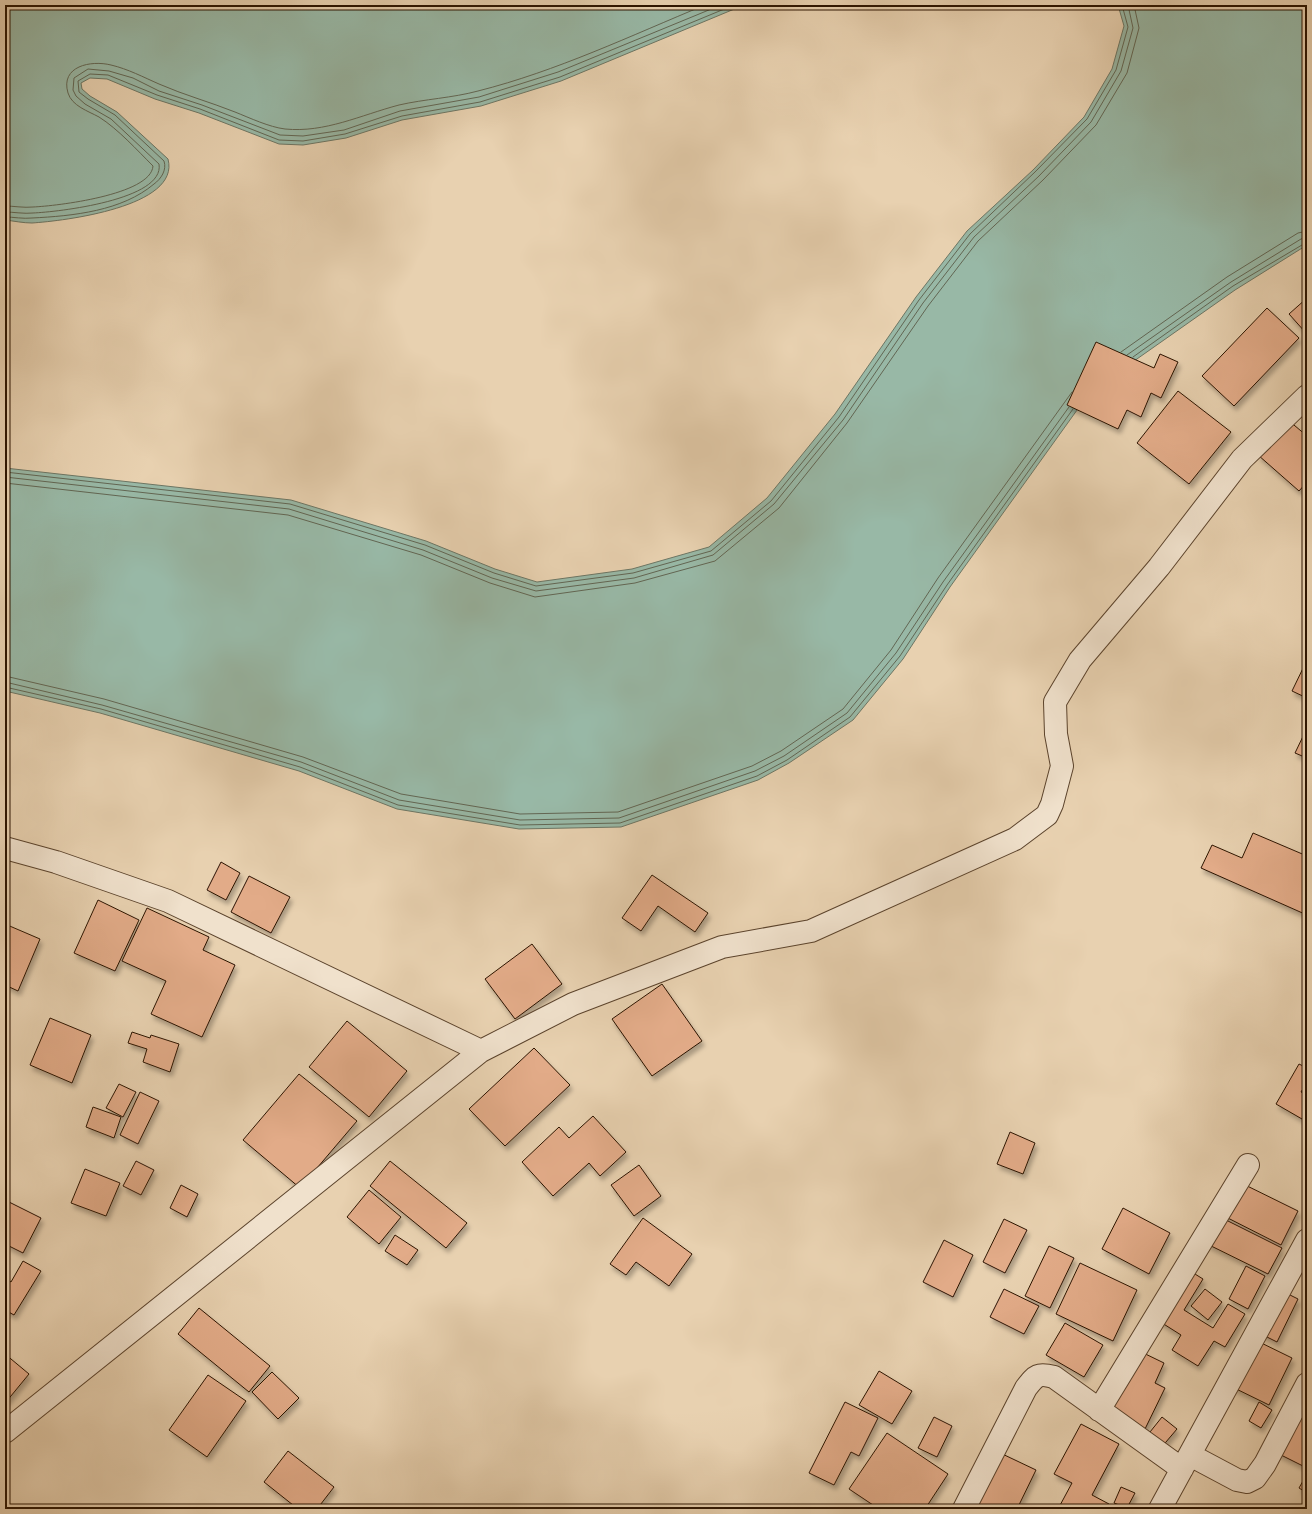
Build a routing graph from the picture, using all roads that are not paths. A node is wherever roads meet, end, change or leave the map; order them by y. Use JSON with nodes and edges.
{"nodes":[{"id":1,"x":1307,"y":396,"type":"edge"},
{"id":2,"x":5,"y":848,"type":"edge"},
{"id":3,"x":481,"y":1051,"type":"junction"},
{"id":4,"x":1248,"y":1165,"type":"dead end"},
{"id":5,"x":1307,"y":1240,"type":"edge"},
{"id":6,"x":1307,"y":1384,"type":"edge"},
{"id":7,"x":1099,"y":1410,"type":"junction"},
{"id":8,"x":5,"y":1432,"type":"edge"},
{"id":9,"x":1186,"y":1462,"type":"junction"},
{"id":10,"x":964,"y":1509,"type":"edge"},
{"id":11,"x":1160,"y":1509,"type":"edge"}],
"edges":[{"from":1,"to":3,"type":"street"},
{"from":2,"to":3,"type":"street"},
{"from":3,"to":8,"type":"street"},
{"from":4,"to":7,"type":"street"},
{"from":5,"to":9,"type":"street"},
{"from":6,"to":9,"type":"street"},
{"from":7,"to":9,"type":"street"},
{"from":7,"to":10,"type":"street"},
{"from":9,"to":11,"type":"street"}]}
